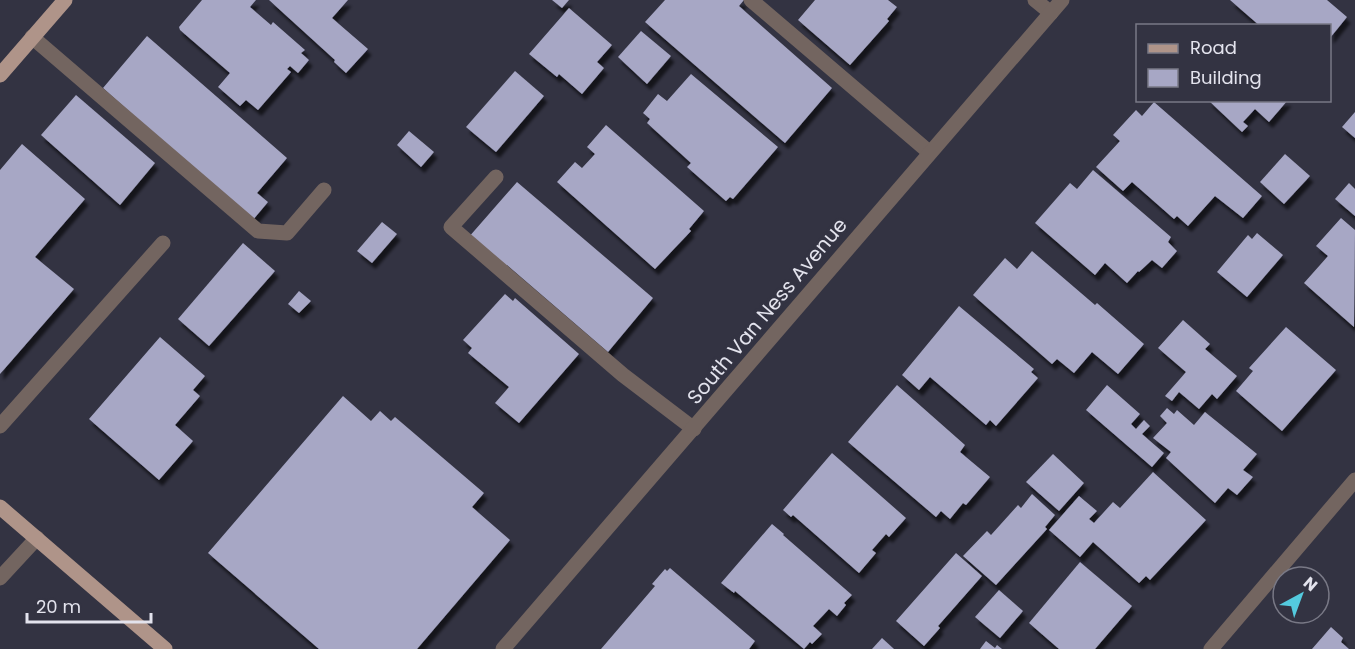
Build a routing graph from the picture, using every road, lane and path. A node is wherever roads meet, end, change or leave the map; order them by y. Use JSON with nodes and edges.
{"nodes":[{"id":1,"x":65,"y":0,"type":"edge"},
{"id":2,"x":752,"y":0,"type":"edge"},
{"id":3,"x":1035,"y":0,"type":"edge"},
{"id":4,"x":1062,"y":0,"type":"edge"},
{"id":5,"x":1051,"y":13,"type":"junction"},
{"id":6,"x":32,"y":37,"type":"junction"},
{"id":7,"x":0,"y":75,"type":"edge"},
{"id":8,"x":929,"y":152,"type":"junction"},
{"id":9,"x":496,"y":177,"type":"dead end"},
{"id":10,"x":324,"y":190,"type":"dead end"},
{"id":11,"x":162,"y":243,"type":"dead end"},
{"id":12,"x":0,"y":426,"type":"edge"},
{"id":13,"x":694,"y":429,"type":"junction"},
{"id":14,"x":1355,"y":480,"type":"edge"},
{"id":15,"x":0,"y":507,"type":"edge"},
{"id":16,"x":37,"y":538,"type":"junction"},
{"id":17,"x":0,"y":578,"type":"edge"},
{"id":18,"x":165,"y":649,"type":"edge"},
{"id":19,"x":503,"y":649,"type":"edge"},
{"id":20,"x":1211,"y":649,"type":"edge"}],
"edges":[{"from":1,"to":6,"type":"main road"},
{"from":2,"to":8,"type":"street"},
{"from":3,"to":5,"type":"street"},
{"from":4,"to":5,"type":"street","name":"South Van Ness Avenue"},
{"from":5,"to":8,"type":"street","name":"South Van Ness Avenue"},
{"from":6,"to":7,"type":"main road"},
{"from":6,"to":10,"type":"street"},
{"from":8,"to":13,"type":"street","name":"South Van Ness Avenue"},
{"from":9,"to":13,"type":"street"},
{"from":11,"to":12,"type":"street"},
{"from":13,"to":19,"type":"street","name":"South Van Ness Avenue"},
{"from":14,"to":20,"type":"street"},
{"from":15,"to":16,"type":"main road"},
{"from":16,"to":17,"type":"street"},
{"from":16,"to":18,"type":"main road"}]}
